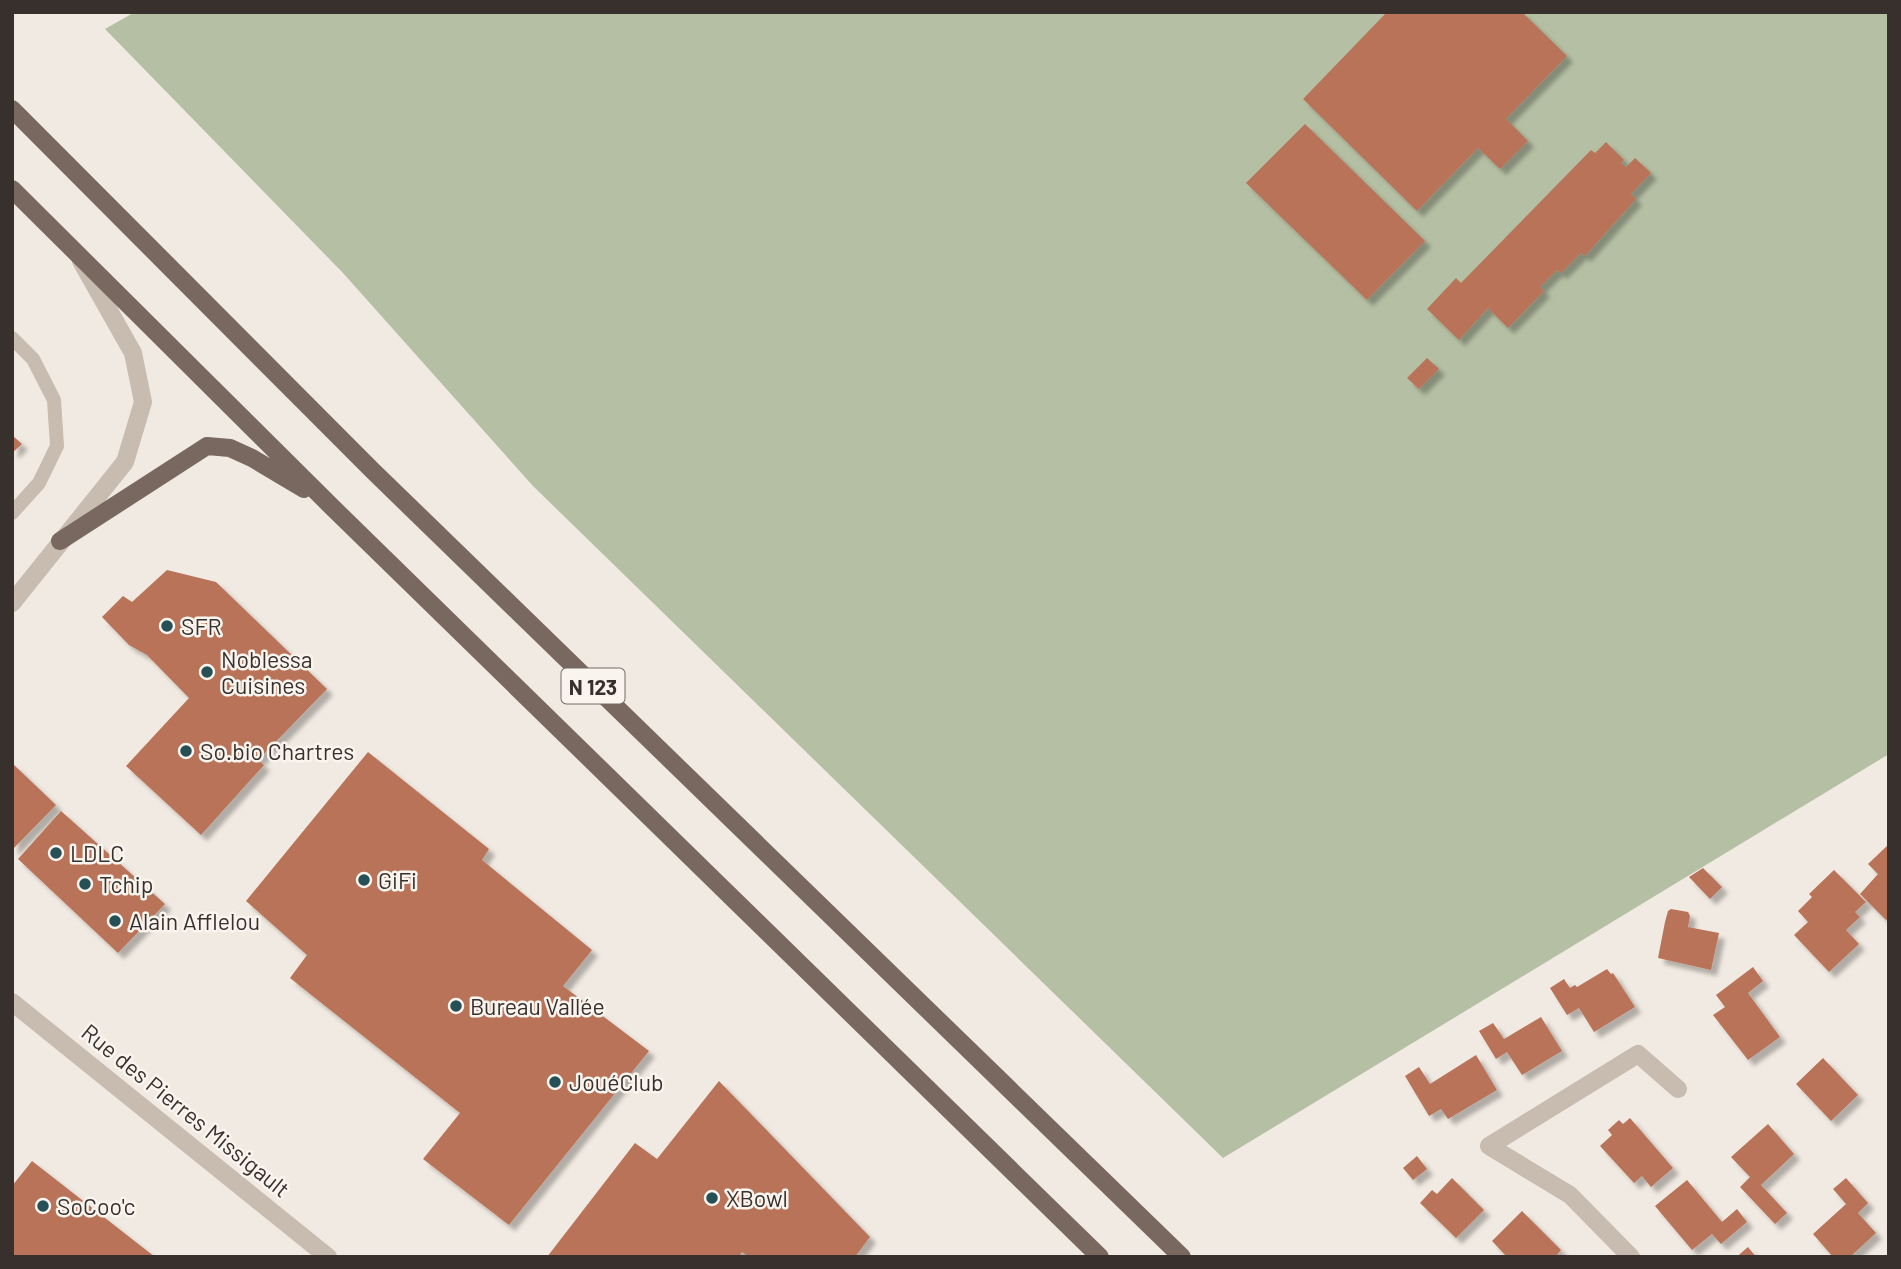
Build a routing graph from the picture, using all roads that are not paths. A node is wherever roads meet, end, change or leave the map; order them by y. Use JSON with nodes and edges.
{"nodes":[{"id":1,"x":12,"y":109,"type":"edge"},
{"id":2,"x":12,"y":189,"type":"edge"},
{"id":3,"x":75,"y":250,"type":"junction"},
{"id":4,"x":12,"y":338,"type":"edge"},
{"id":5,"x":329,"y":503,"type":"junction"},
{"id":6,"x":12,"y":513,"type":"edge"},
{"id":7,"x":60,"y":541,"type":"junction"},
{"id":8,"x":13,"y":602,"type":"edge"},
{"id":9,"x":12,"y":1002,"type":"edge"},
{"id":10,"x":1678,"y":1089,"type":"dead end"},
{"id":11,"x":328,"y":1257,"type":"edge"},
{"id":12,"x":1100,"y":1257,"type":"edge"},
{"id":13,"x":1182,"y":1257,"type":"edge"},
{"id":14,"x":1631,"y":1257,"type":"edge"}],
"edges":[{"from":1,"to":13,"type":"main road","number":"N 123"},
{"from":2,"to":3,"type":"main road","number":"N 123"},
{"from":3,"to":5,"type":"main road","number":"N 123"},
{"from":3,"to":7,"type":"street"},
{"from":4,"to":6,"type":"lane"},
{"from":5,"to":7,"type":"main road"},
{"from":5,"to":12,"type":"main road","number":"N 123"},
{"from":7,"to":8,"type":"street"},
{"from":9,"to":11,"type":"street","name":"Rue des Pierres Missigault"},
{"from":10,"to":14,"type":"street"}]}
